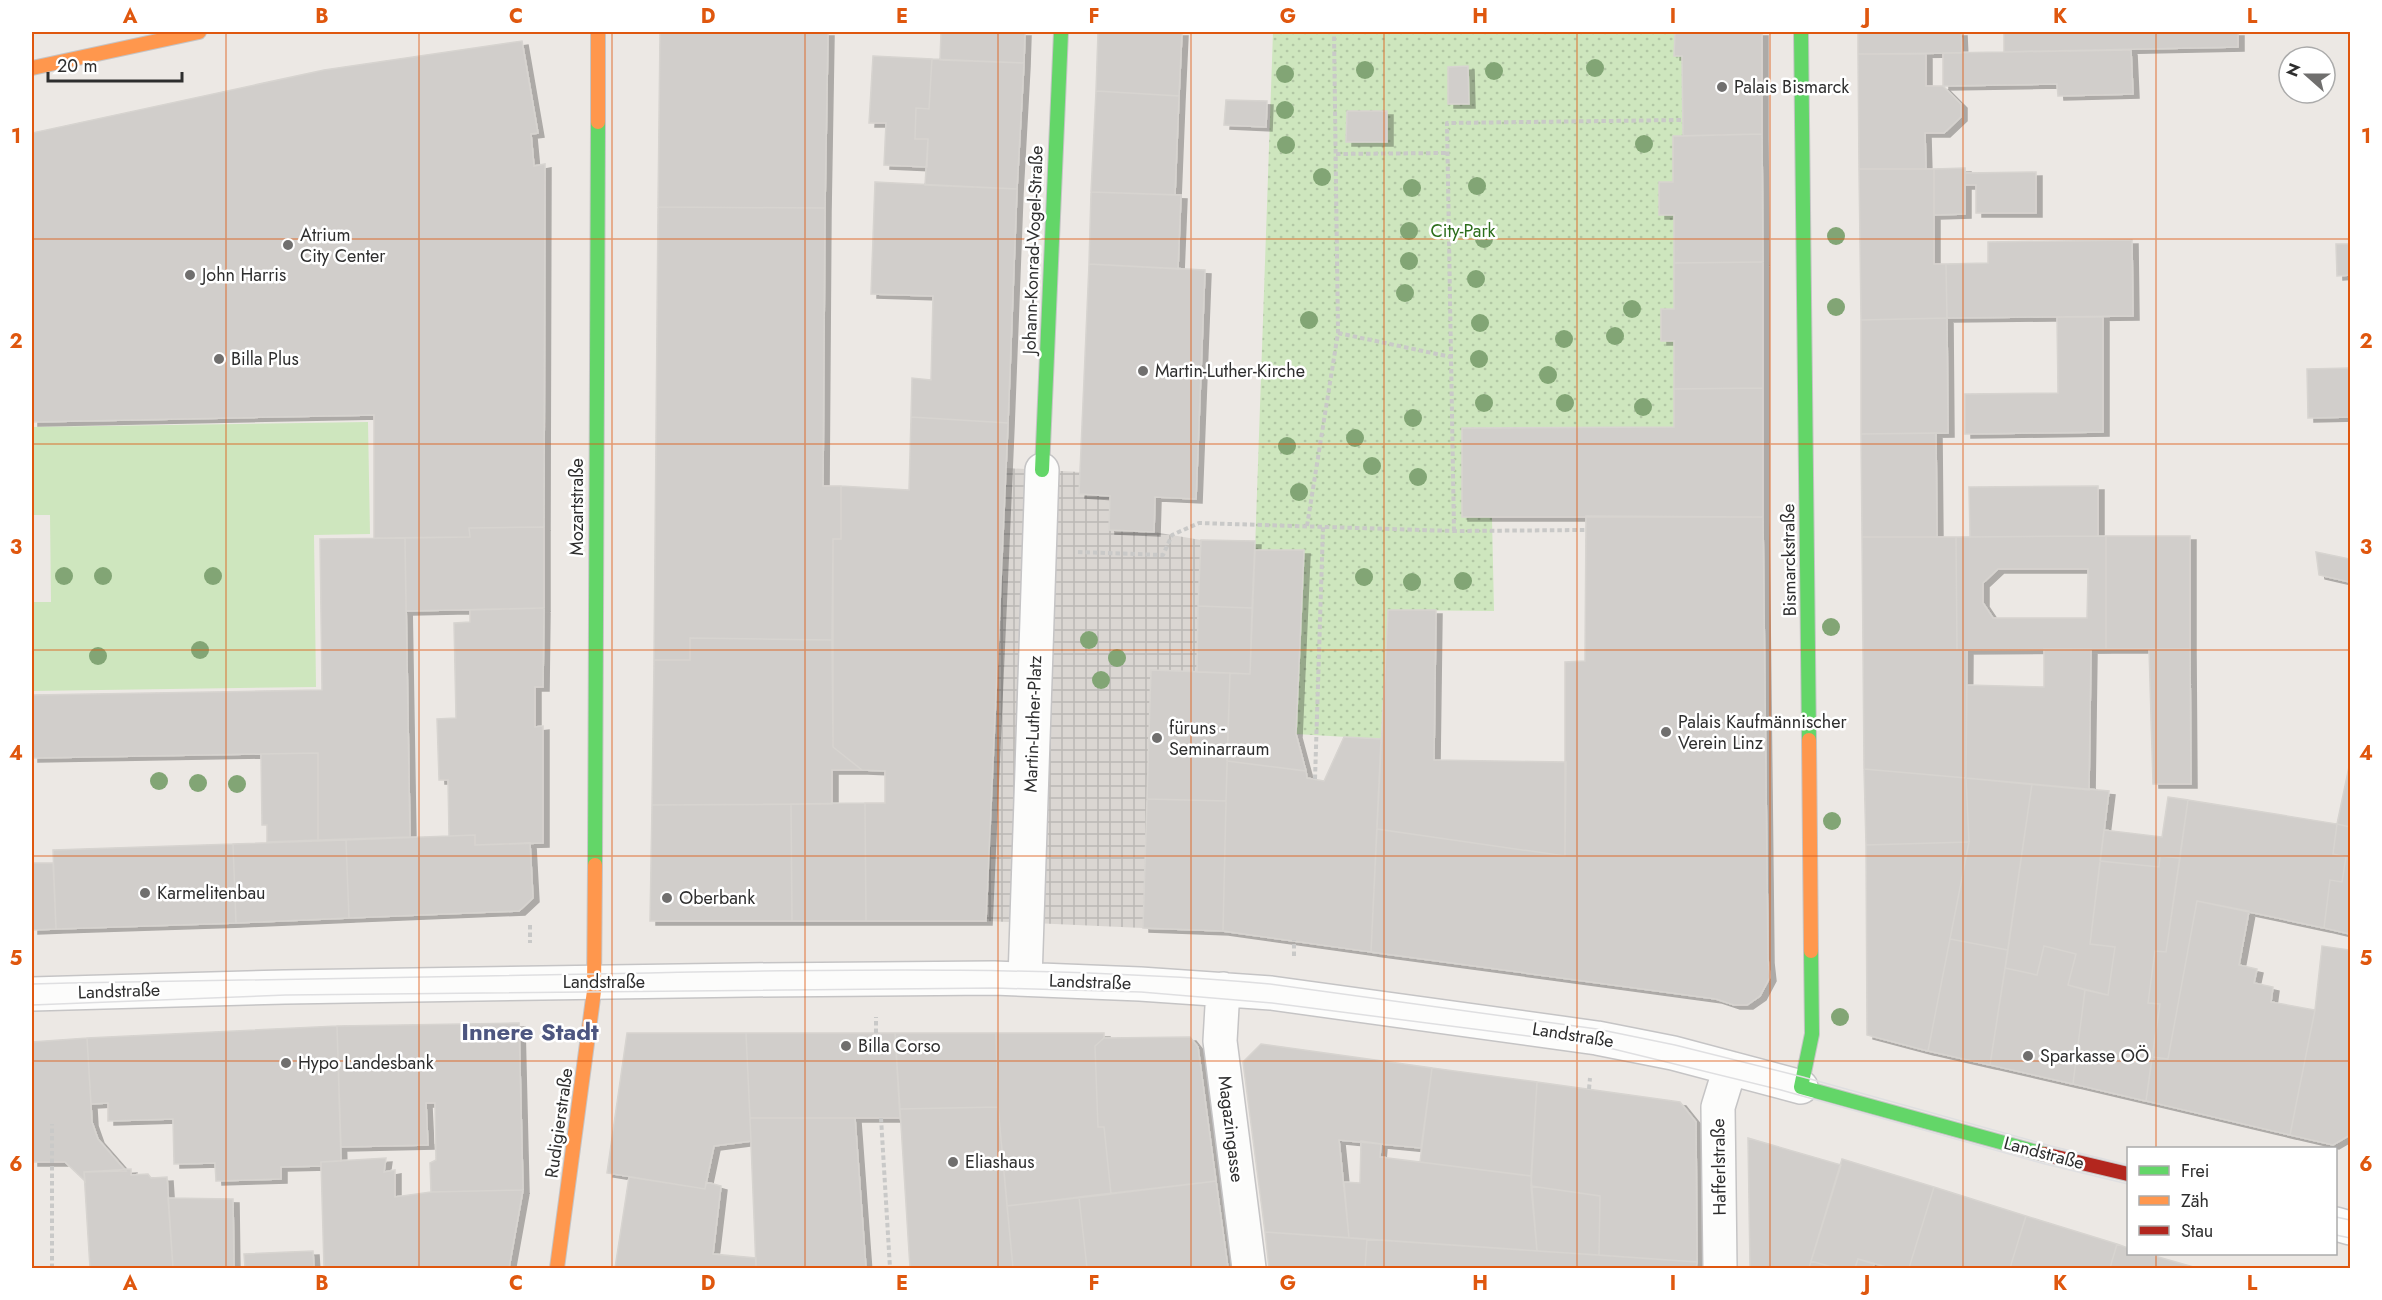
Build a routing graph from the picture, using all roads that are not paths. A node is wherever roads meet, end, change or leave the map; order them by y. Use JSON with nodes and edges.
{"nodes":[{"id":1,"x":199,"y":32,"type":"edge"},
{"id":2,"x":598,"y":32,"type":"edge"},
{"id":3,"x":1061,"y":32,"type":"edge"},
{"id":4,"x":1801,"y":32,"type":"edge"},
{"id":5,"x":32,"y":68,"type":"edge"},
{"id":6,"x":1042,"y":470,"type":"joint"},
{"id":7,"x":1025,"y":979,"type":"junction"},
{"id":8,"x":593,"y":982,"type":"junction"},
{"id":9,"x":1223,"y":990,"type":"junction"},
{"id":10,"x":32,"y":994,"type":"edge"},
{"id":11,"x":1730,"y":1068,"type":"junction"},
{"id":12,"x":1801,"y":1087,"type":"junction"},
{"id":13,"x":2127,"y":1174,"type":"edge"},
{"id":14,"x":557,"y":1269,"type":"edge"},
{"id":15,"x":1249,"y":1269,"type":"edge"},
{"id":16,"x":1720,"y":1269,"type":"edge"}],
"edges":[{"from":1,"to":5,"type":"street"},
{"from":2,"to":8,"type":"street","name":"Mozartstraße"},
{"from":3,"to":6,"type":"street","name":"Johann-Konrad-Vogel-Straße"},
{"from":4,"to":12,"type":"street","name":"Bismarckstraße"},
{"from":6,"to":7,"type":"street","name":"Martin-Luther-Platz"},
{"from":7,"to":8,"type":"street","name":"Landstraße"},
{"from":7,"to":9,"type":"street","name":"Landstraße"},
{"from":8,"to":10,"type":"street","name":"Landstraße"},
{"from":8,"to":14,"type":"street","name":"Rudigierstraße"},
{"from":9,"to":11,"type":"street","name":"Landstraße"},
{"from":9,"to":15,"type":"street","name":"Magazingasse"},
{"from":11,"to":12,"type":"street","name":"Landstraße"},
{"from":11,"to":16,"type":"street","name":"Hafferlstraße"},
{"from":12,"to":13,"type":"street","name":"Landstraße"}]}
